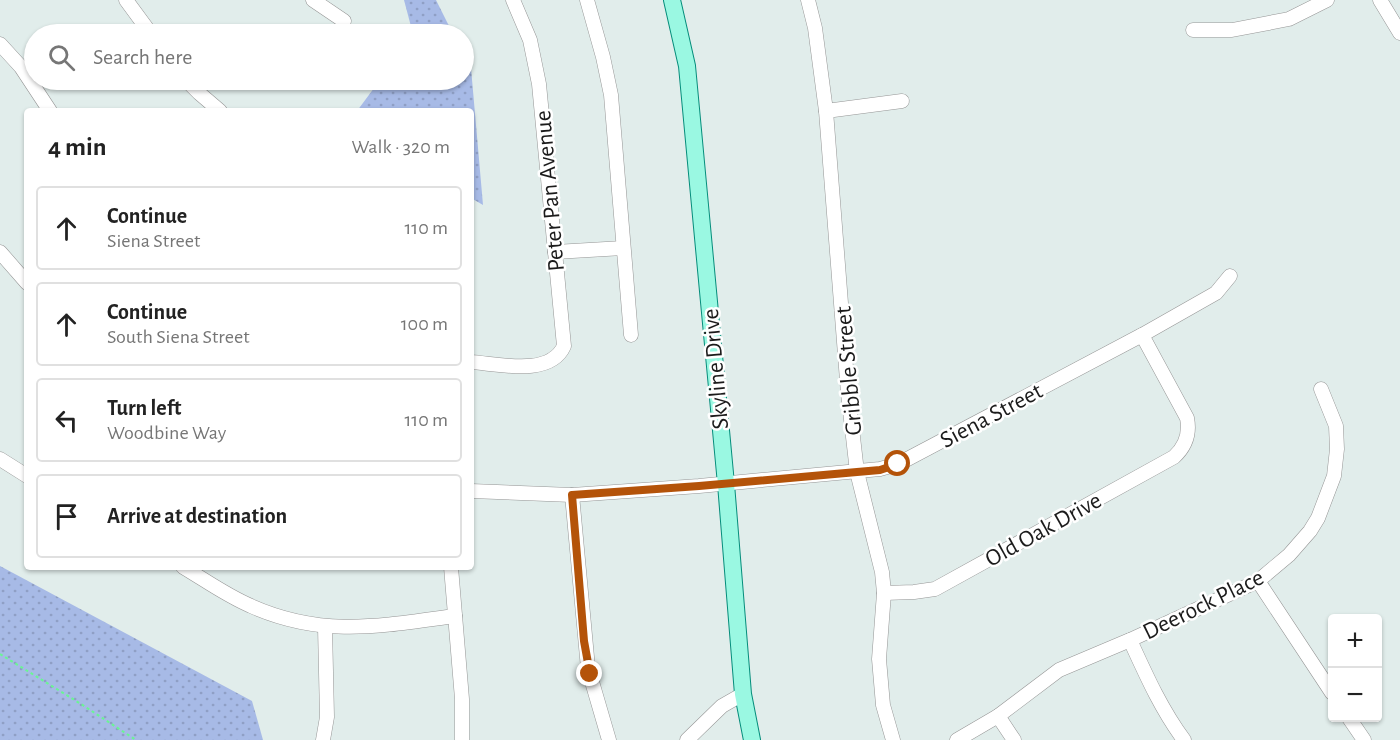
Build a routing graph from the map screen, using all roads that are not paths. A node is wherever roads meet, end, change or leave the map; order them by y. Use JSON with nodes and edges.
{"nodes":[{"id":1,"x":126,"y":0,"type":"edge"},
{"id":2,"x":313,"y":0,"type":"edge"},
{"id":3,"x":514,"y":0,"type":"edge"},
{"id":4,"x":587,"y":0,"type":"edge"},
{"id":5,"x":672,"y":0,"type":"edge"},
{"id":6,"x":808,"y":0,"type":"edge"},
{"id":7,"x":1327,"y":0,"type":"edge"},
{"id":8,"x":1380,"y":0,"type":"edge"},
{"id":9,"x":344,"y":21,"type":"dead end"},
{"id":10,"x":144,"y":24,"type":"edge"},
{"id":11,"x":1194,"y":30,"type":"dead end"},
{"id":12,"x":1400,"y":33,"type":"edge"},
{"id":13,"x":0,"y":44,"type":"edge"},
{"id":14,"x":24,"y":72,"type":"edge"},
{"id":15,"x":36,"y":90,"type":"edge"},
{"id":16,"x":196,"y":90,"type":"edge"},
{"id":17,"x":902,"y":101,"type":"dead end"},
{"id":18,"x":48,"y":108,"type":"edge"},
{"id":19,"x":216,"y":108,"type":"edge"},
{"id":20,"x":826,"y":111,"type":"junction"},
{"id":21,"x":623,"y":248,"type":"junction"},
{"id":22,"x":0,"y":252,"type":"edge"},
{"id":23,"x":555,"y":252,"type":"junction"},
{"id":24,"x":1230,"y":276,"type":"dead end"},
{"id":25,"x":24,"y":280,"type":"edge"},
{"id":26,"x":631,"y":335,"type":"dead end"},
{"id":27,"x":1142,"y":335,"type":"junction"},
{"id":28,"x":474,"y":362,"type":"edge"},
{"id":29,"x":1321,"y":389,"type":"dead end"},
{"id":30,"x":0,"y":459,"type":"edge"},
{"id":31,"x":857,"y":472,"type":"junction"},
{"id":32,"x":24,"y":474,"type":"edge"},
{"id":33,"x":726,"y":484,"type":"junction"},
{"id":34,"x":474,"y":491,"type":"edge"},
{"id":35,"x":572,"y":495,"type":"junction"},
{"id":36,"x":188,"y":570,"type":"edge"},
{"id":37,"x":451,"y":570,"type":"edge"},
{"id":38,"x":1258,"y":581,"type":"junction"},
{"id":39,"x":884,"y":593,"type":"junction"},
{"id":40,"x":456,"y":616,"type":"junction"},
{"id":41,"x":325,"y":627,"type":"junction"},
{"id":42,"x":1130,"y":640,"type":"junction"},
{"id":43,"x":1328,"y":687,"type":"edge"},
{"id":44,"x":743,"y":694,"type":"junction"},
{"id":45,"x":998,"y":716,"type":"junction"},
{"id":46,"x":1352,"y":722,"type":"edge"},
{"id":47,"x":323,"y":740,"type":"edge"},
{"id":48,"x":462,"y":740,"type":"edge"},
{"id":49,"x":609,"y":740,"type":"edge"},
{"id":50,"x":687,"y":740,"type":"edge"},
{"id":51,"x":752,"y":740,"type":"edge"},
{"id":52,"x":892,"y":740,"type":"edge"},
{"id":53,"x":957,"y":740,"type":"edge"},
{"id":54,"x":1014,"y":740,"type":"edge"},
{"id":55,"x":1184,"y":740,"type":"edge"},
{"id":56,"x":1364,"y":740,"type":"edge"}],
"edges":[{"from":1,"to":10,"type":"street"},
{"from":2,"to":9,"type":"street"},
{"from":3,"to":23,"type":"street","name":"Peter Pan Avenue"},
{"from":4,"to":21,"type":"street"},
{"from":5,"to":33,"type":"main road","name":"Skyline Drive"},
{"from":6,"to":20,"type":"street","name":"Gribble Street"},
{"from":7,"to":11,"type":"street"},
{"from":8,"to":12,"type":"street"},
{"from":13,"to":14,"type":"street"},
{"from":15,"to":18,"type":"street"},
{"from":16,"to":19,"type":"street"},
{"from":17,"to":20,"type":"street"},
{"from":20,"to":31,"type":"street","name":"Gribble Street"},
{"from":21,"to":23,"type":"street"},
{"from":21,"to":26,"type":"street"},
{"from":22,"to":25,"type":"street"},
{"from":23,"to":28,"type":"street","name":"Peter Pan Avenue"},
{"from":24,"to":27,"type":"street","name":"Siena Street"},
{"from":27,"to":31,"type":"street","name":"Siena Street"},
{"from":27,"to":39,"type":"street","name":"Old Oak Drive"},
{"from":29,"to":38,"type":"street","name":"Deerock Place"},
{"from":30,"to":32,"type":"street"},
{"from":31,"to":33,"type":"street","name":"Siena Street"},
{"from":31,"to":39,"type":"street","name":"Gribble Street"},
{"from":33,"to":35,"type":"street","name":"Siena Street"},
{"from":33,"to":44,"type":"main road","name":"Skyline Drive"},
{"from":34,"to":35,"type":"street","name":"Siena Street"},
{"from":35,"to":49,"type":"street"},
{"from":36,"to":41,"type":"street"},
{"from":37,"to":40,"type":"street"},
{"from":38,"to":42,"type":"street","name":"Deerock Place"},
{"from":38,"to":43,"type":"street"},
{"from":39,"to":52,"type":"street","name":"Gribble Street"},
{"from":40,"to":41,"type":"street"},
{"from":40,"to":48,"type":"street"},
{"from":41,"to":47,"type":"street"},
{"from":42,"to":45,"type":"street","name":"Deerock Place"},
{"from":42,"to":55,"type":"street"},
{"from":44,"to":50,"type":"street"},
{"from":44,"to":51,"type":"main road","name":"Skyline Drive"},
{"from":45,"to":53,"type":"street","name":"Deerock Place"},
{"from":45,"to":54,"type":"street"},
{"from":46,"to":56,"type":"street"}]}
